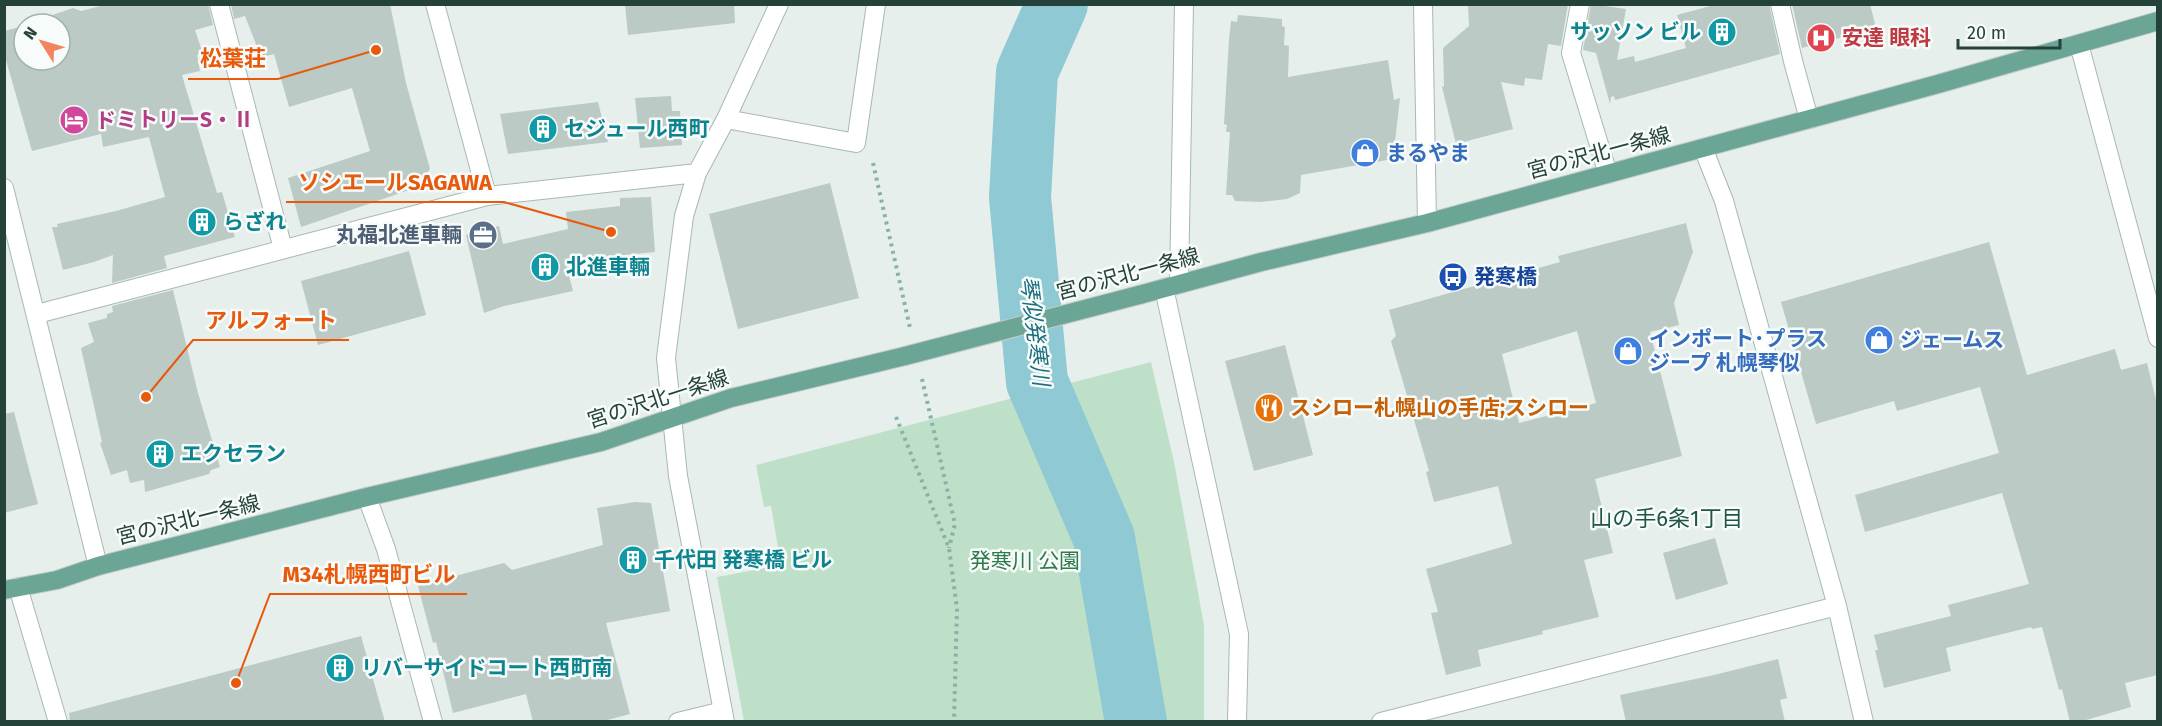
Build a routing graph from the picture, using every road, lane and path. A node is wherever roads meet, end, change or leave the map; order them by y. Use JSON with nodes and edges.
{"nodes":[{"id":1,"x":219,"y":4,"type":"edge"},
{"id":2,"x":435,"y":4,"type":"edge"},
{"id":3,"x":779,"y":4,"type":"edge"},
{"id":4,"x":876,"y":4,"type":"edge"},
{"id":5,"x":1184,"y":4,"type":"edge"},
{"id":6,"x":1423,"y":4,"type":"edge"},
{"id":7,"x":1580,"y":4,"type":"edge"},
{"id":8,"x":1780,"y":4,"type":"edge"},
{"id":9,"x":2157,"y":21,"type":"edge"},
{"id":10,"x":2079,"y":44,"type":"junction"},
{"id":11,"x":726,"y":119,"type":"junction"},
{"id":12,"x":1809,"y":119,"type":"junction"},
{"id":13,"x":1703,"y":148,"type":"junction"},
{"id":14,"x":697,"y":173,"type":"junction"},
{"id":15,"x":1608,"y":174,"type":"junction"},
{"id":16,"x":4,"y":188,"type":"edge"},
{"id":17,"x":487,"y":196,"type":"junction"},
{"id":18,"x":1427,"y":223,"type":"junction"},
{"id":19,"x":283,"y":249,"type":"junction"},
{"id":20,"x":1171,"y":286,"type":"junction"},
{"id":21,"x":37,"y":314,"type":"junction"},
{"id":22,"x":2157,"y":338,"type":"edge"},
{"id":23,"x":896,"y":417,"type":"dead end"},
{"id":24,"x":673,"y":418,"type":"junction"},
{"id":25,"x":367,"y":497,"type":"junction"},
{"id":26,"x":98,"y":566,"type":"junction"},
{"id":27,"x":11,"y":588,"type":"edge"},
{"id":28,"x":1837,"y":606,"type":"junction"},
{"id":29,"x":724,"y":716,"type":"edge"},
{"id":30,"x":58,"y":722,"type":"edge"},
{"id":31,"x":433,"y":722,"type":"edge"},
{"id":32,"x":678,"y":722,"type":"edge"},
{"id":33,"x":954,"y":722,"type":"edge"},
{"id":34,"x":1237,"y":722,"type":"edge"},
{"id":35,"x":1381,"y":722,"type":"edge"},
{"id":36,"x":1864,"y":722,"type":"edge"}],
"edges":[{"from":1,"to":19,"type":"street"},
{"from":2,"to":17,"type":"street"},
{"from":3,"to":11,"type":"street"},
{"from":4,"to":11,"type":"street"},
{"from":5,"to":20,"type":"street"},
{"from":6,"to":18,"type":"street"},
{"from":7,"to":15,"type":"street"},
{"from":8,"to":12,"type":"street"},
{"from":9,"to":10,"type":"main road","name":"宮の沢北一条線"},
{"from":10,"to":12,"type":"main road","name":"宮の沢北一条線"},
{"from":10,"to":22,"type":"street"},
{"from":11,"to":14,"type":"street"},
{"from":12,"to":13,"type":"main road","name":"宮の沢北一条線"},
{"from":13,"to":15,"type":"main road","name":"宮の沢北一条線"},
{"from":13,"to":28,"type":"street"},
{"from":14,"to":17,"type":"street"},
{"from":14,"to":24,"type":"street"},
{"from":15,"to":18,"type":"main road","name":"宮の沢北一条線"},
{"from":16,"to":21,"type":"street"},
{"from":17,"to":19,"type":"street"},
{"from":18,"to":20,"type":"main road","name":"宮の沢北一条線"},
{"from":19,"to":21,"type":"street"},
{"from":20,"to":24,"type":"main road","name":"宮の沢北一条線","bridge":true},
{"from":20,"to":34,"type":"street"},
{"from":21,"to":26,"type":"street"},
{"from":23,"to":33,"type":"path"},
{"from":24,"to":25,"type":"main road","name":"宮の沢北一条線"},
{"from":24,"to":29,"type":"street"},
{"from":25,"to":26,"type":"main road","name":"宮の沢北一条線"},
{"from":25,"to":31,"type":"street"},
{"from":26,"to":27,"type":"main road","name":"宮の沢北一条線"},
{"from":27,"to":30,"type":"street"},
{"from":28,"to":35,"type":"street"},
{"from":28,"to":36,"type":"street"},
{"from":29,"to":32,"type":"street"}]}
